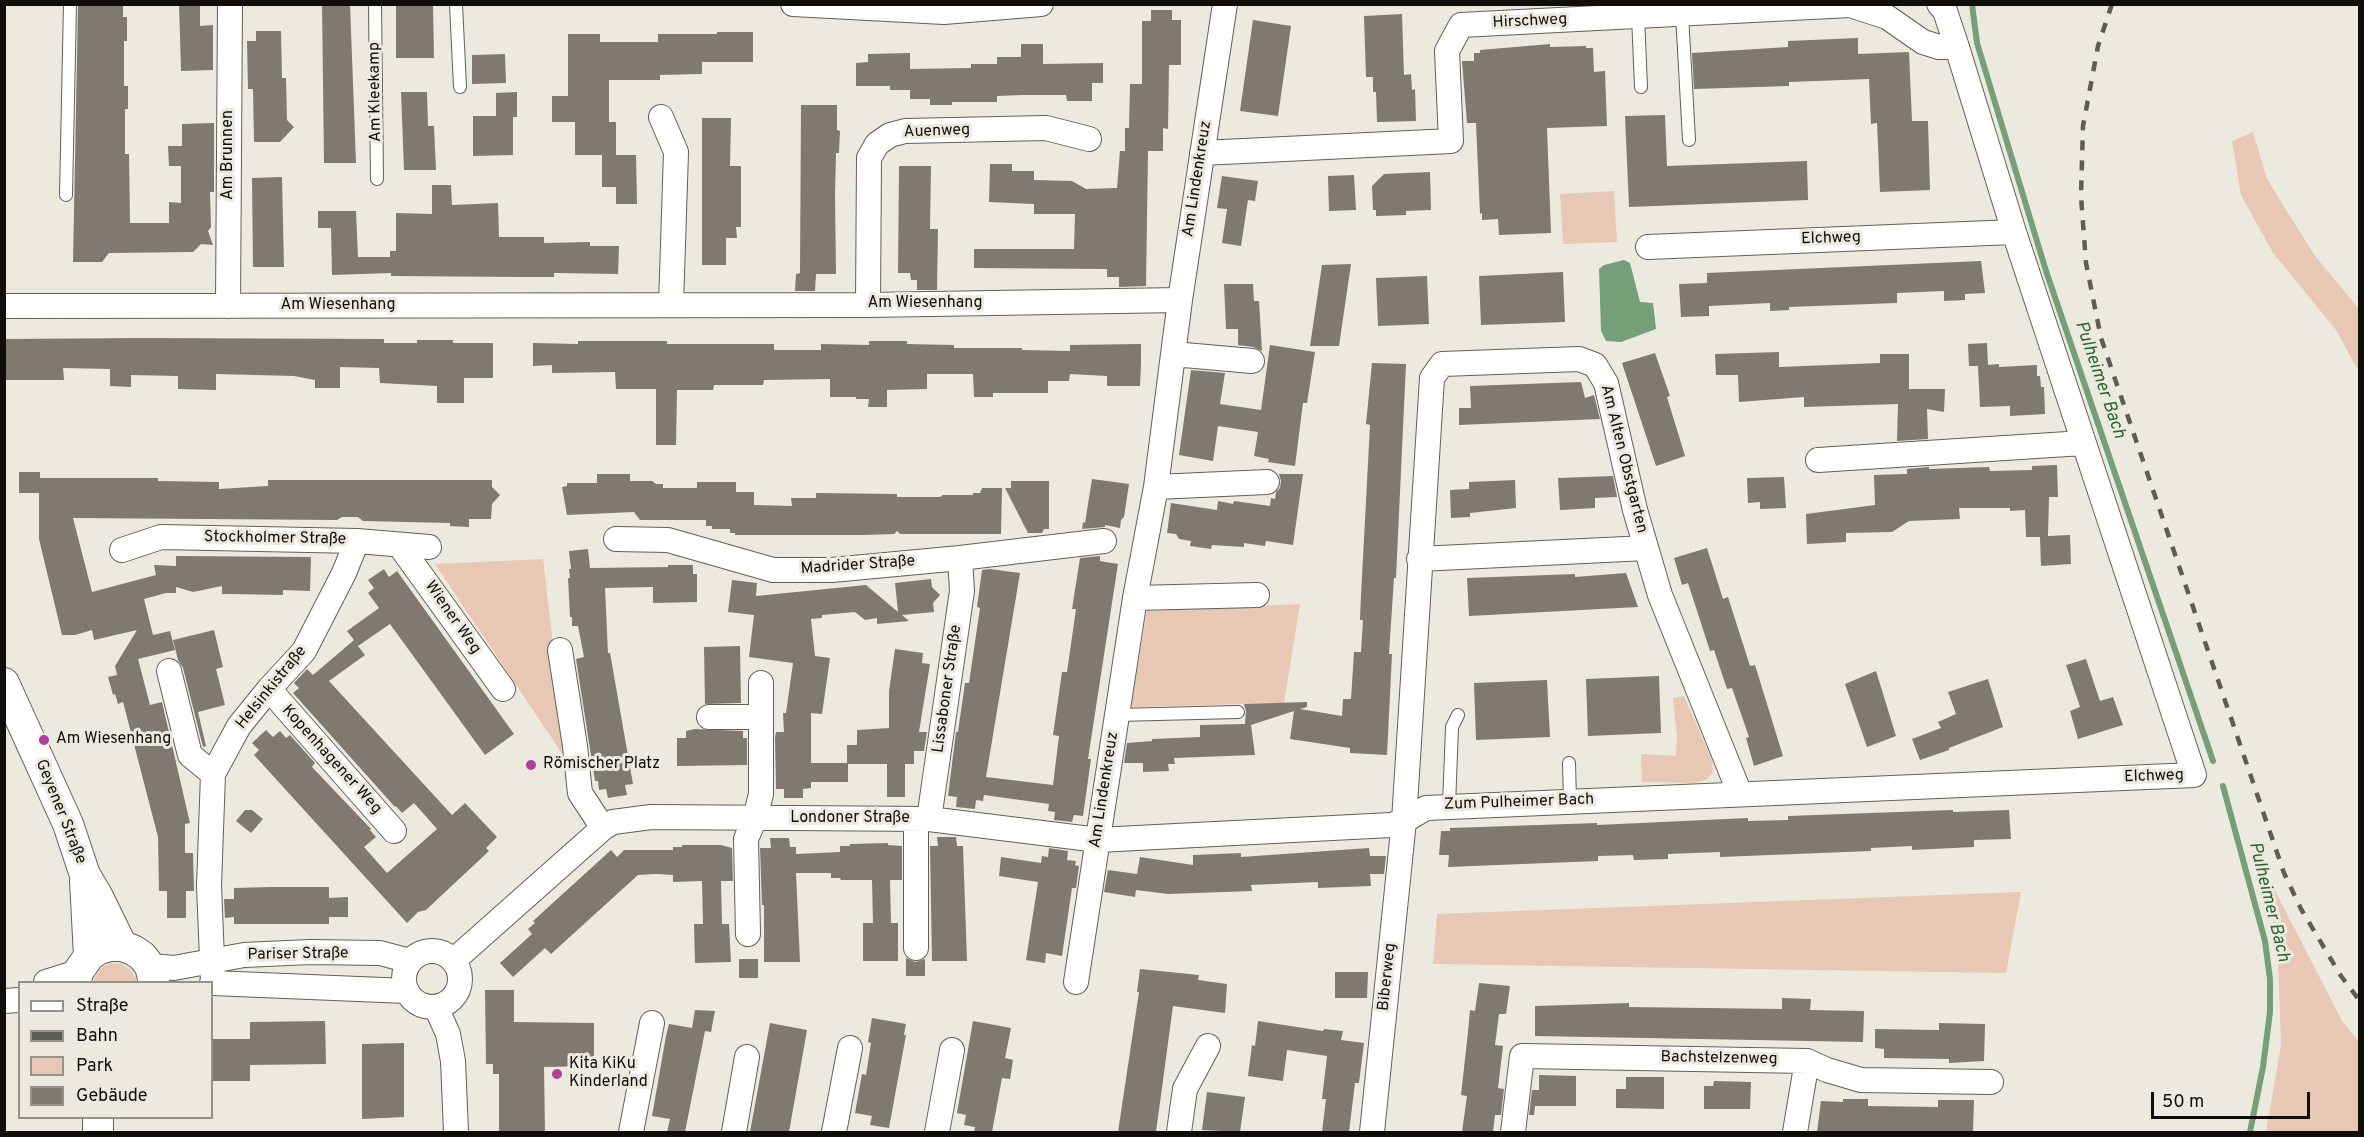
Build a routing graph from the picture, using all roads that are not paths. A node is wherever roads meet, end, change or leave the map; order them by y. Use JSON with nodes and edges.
{"nodes":[{"id":1,"x":70,"y":4,"type":"edge"},
{"id":2,"x":230,"y":4,"type":"edge"},
{"id":3,"x":375,"y":4,"type":"edge"},
{"id":4,"x":456,"y":4,"type":"edge"},
{"id":5,"x":793,"y":4,"type":"edge"},
{"id":6,"x":1041,"y":4,"type":"edge"},
{"id":7,"x":1225,"y":4,"type":"edge"},
{"id":8,"x":1939,"y":4,"type":"edge"},
{"id":9,"x":1682,"y":14,"type":"junction"},
{"id":10,"x":1638,"y":16,"type":"junction"},
{"id":11,"x":1957,"y":47,"type":"junction"},
{"id":12,"x":460,"y":87,"type":"dead end"},
{"id":13,"x":1641,"y":87,"type":"dead end"},
{"id":14,"x":661,"y":117,"type":"dead end"},
{"id":15,"x":1089,"y":140,"type":"dead end"},
{"id":16,"x":1689,"y":140,"type":"dead end"},
{"id":17,"x":1202,"y":153,"type":"junction"},
{"id":18,"x":377,"y":179,"type":"dead end"},
{"id":19,"x":66,"y":195,"type":"dead end"},
{"id":20,"x":2014,"y":232,"type":"junction"},
{"id":21,"x":1648,"y":247,"type":"dead end"},
{"id":22,"x":1180,"y":300,"type":"junction"},
{"id":23,"x":671,"y":305,"type":"junction"},
{"id":24,"x":868,"y":305,"type":"junction"},
{"id":25,"x":4,"y":306,"type":"edge"},
{"id":26,"x":228,"y":306,"type":"junction"},
{"id":27,"x":1173,"y":354,"type":"junction"},
{"id":28,"x":1252,"y":361,"type":"dead end"},
{"id":29,"x":2083,"y":443,"type":"junction"},
{"id":30,"x":1818,"y":460,"type":"dead end"},
{"id":31,"x":1267,"y":482,"type":"dead end"},
{"id":32,"x":1156,"y":487,"type":"junction"},
{"id":33,"x":616,"y":539,"type":"dead end"},
{"id":34,"x":357,"y":541,"type":"junction"},
{"id":35,"x":1104,"y":541,"type":"dead end"},
{"id":36,"x":400,"y":546,"type":"junction"},
{"id":37,"x":429,"y":547,"type":"dead end"},
{"id":38,"x":1646,"y":548,"type":"junction"},
{"id":39,"x":122,"y":550,"type":"dead end"},
{"id":40,"x":960,"y":558,"type":"junction"},
{"id":41,"x":1419,"y":559,"type":"junction"},
{"id":42,"x":1257,"y":595,"type":"dead end"},
{"id":43,"x":1135,"y":598,"type":"junction"},
{"id":44,"x":560,"y":650,"type":"dead end"},
{"id":45,"x":169,"y":671,"type":"dead end"},
{"id":46,"x":4,"y":683,"type":"edge"},
{"id":47,"x":761,"y":683,"type":"dead end"},
{"id":48,"x":268,"y":689,"type":"junction"},
{"id":49,"x":503,"y":689,"type":"dead end"},
{"id":50,"x":1238,"y":712,"type":"dead end"},
{"id":51,"x":1458,"y":715,"type":"dead end"},
{"id":52,"x":1117,"y":716,"type":"junction"},
{"id":53,"x":710,"y":717,"type":"dead end"},
{"id":54,"x":759,"y":717,"type":"junction"},
{"id":55,"x":1569,"y":763,"type":"dead end"},
{"id":56,"x":213,"y":774,"type":"junction"},
{"id":57,"x":1802,"y":792,"type":"joint"},
{"id":58,"x":1740,"y":794,"type":"junction"},
{"id":59,"x":1570,"y":801,"type":"junction"},
{"id":60,"x":1449,"y":806,"type":"junction"},
{"id":61,"x":755,"y":818,"type":"junction"},
{"id":62,"x":922,"y":819,"type":"junction"},
{"id":63,"x":1404,"y":821,"type":"junction"},
{"id":64,"x":603,"y":828,"type":"junction"},
{"id":65,"x":394,"y":831,"type":"dead end"},
{"id":66,"x":1098,"y":840,"type":"junction"},
{"id":67,"x":85,"y":875,"type":"junction"},
{"id":68,"x":748,"y":934,"type":"dead end"},
{"id":69,"x":122,"y":946,"type":"junction"},
{"id":70,"x":916,"y":948,"type":"dead end"},
{"id":71,"x":453,"y":961,"type":"junction"},
{"id":72,"x":410,"y":962,"type":"junction"},
{"id":73,"x":81,"y":970,"type":"edge"},
{"id":74,"x":152,"y":974,"type":"edge"},
{"id":75,"x":212,"y":977,"type":"edge"},
{"id":76,"x":49,"y":981,"type":"edge"},
{"id":77,"x":1076,"y":982,"type":"dead end"},
{"id":78,"x":407,"y":991,"type":"junction"},
{"id":79,"x":436,"y":1007,"type":"junction"},
{"id":80,"x":652,"y":1023,"type":"dead end"},
{"id":81,"x":1208,"y":1046,"type":"dead end"},
{"id":82,"x":850,"y":1048,"type":"dead end"},
{"id":83,"x":952,"y":1050,"type":"dead end"},
{"id":84,"x":747,"y":1057,"type":"dead end"},
{"id":85,"x":1807,"y":1061,"type":"junction"},
{"id":86,"x":1991,"y":1082,"type":"dead end"},
{"id":87,"x":456,"y":1132,"type":"edge"},
{"id":88,"x":631,"y":1132,"type":"edge"},
{"id":89,"x":734,"y":1132,"type":"edge"},
{"id":90,"x":834,"y":1132,"type":"edge"},
{"id":91,"x":937,"y":1132,"type":"edge"},
{"id":92,"x":1179,"y":1132,"type":"edge"},
{"id":93,"x":1372,"y":1132,"type":"edge"},
{"id":94,"x":1513,"y":1132,"type":"edge"},
{"id":95,"x":1795,"y":1132,"type":"edge"}],
"edges":[{"from":1,"to":19,"type":"lane"},
{"from":2,"to":26,"type":"street","name":"Am Brunnen"},
{"from":3,"to":18,"type":"lane","name":"Am Kleekamp"},
{"from":4,"to":12,"type":"lane"},
{"from":5,"to":6,"type":"street"},
{"from":7,"to":17,"type":"street","name":"Am Lindenkreuz"},
{"from":8,"to":11,"type":"street","name":"Elchweg"},
{"from":9,"to":10,"type":"street","name":"Hirschweg"},
{"from":9,"to":11,"type":"street","name":"Hirschweg"},
{"from":9,"to":16,"type":"lane"},
{"from":10,"to":13,"type":"lane"},
{"from":10,"to":17,"type":"street","name":"Hirschweg"},
{"from":11,"to":20,"type":"street","name":"Elchweg"},
{"from":14,"to":23,"type":"street"},
{"from":15,"to":24,"type":"street","name":"Auenweg"},
{"from":17,"to":22,"type":"street","name":"Am Lindenkreuz"},
{"from":20,"to":21,"type":"street","name":"Elchweg"},
{"from":20,"to":29,"type":"street","name":"Elchweg"},
{"from":22,"to":24,"type":"street","name":"Am Wiesenhang"},
{"from":22,"to":27,"type":"street","name":"Am Lindenkreuz"},
{"from":23,"to":24,"type":"street","name":"Am Wiesenhang"},
{"from":23,"to":26,"type":"street","name":"Am Wiesenhang"},
{"from":25,"to":26,"type":"street","name":"Am Wiesenhang"},
{"from":27,"to":28,"type":"street"},
{"from":27,"to":32,"type":"street","name":"Am Lindenkreuz"},
{"from":29,"to":30,"type":"street"},
{"from":29,"to":57,"type":"street","name":"Elchweg"},
{"from":31,"to":32,"type":"street"},
{"from":32,"to":43,"type":"street","name":"Am Lindenkreuz"},
{"from":33,"to":40,"type":"street","name":"Madrider Straße"},
{"from":34,"to":36,"type":"street","name":"Stockholmer Straße"},
{"from":34,"to":39,"type":"street","name":"Stockholmer Straße"},
{"from":34,"to":48,"type":"street","name":"Helsinkistraße"},
{"from":35,"to":40,"type":"street","name":"Madrider Straße"},
{"from":36,"to":37,"type":"street","name":"Stockholmer Straße"},
{"from":36,"to":49,"type":"street","name":"Wiener Weg"},
{"from":38,"to":41,"type":"street","name":"Am Alten Obstgarten"},
{"from":38,"to":41,"type":"street","name":"Am Alten Obstgarten"},
{"from":38,"to":58,"type":"street","name":"Am Alten Obstgarten"},
{"from":40,"to":62,"type":"street","name":"Lissaboner Straße"},
{"from":41,"to":63,"type":"street","name":"Am Alten Obstgarten"},
{"from":42,"to":43,"type":"street"},
{"from":43,"to":52,"type":"street","name":"Am Lindenkreuz"},
{"from":44,"to":64,"type":"street"},
{"from":45,"to":56,"type":"street"},
{"from":46,"to":67,"type":"street","name":"Geyener Straße"},
{"from":47,"to":54,"type":"street"},
{"from":48,"to":56,"type":"street","name":"Helsinkistraße"},
{"from":48,"to":65,"type":"street","name":"Kopenhagener Weg"},
{"from":50,"to":52,"type":"lane"},
{"from":51,"to":60,"type":"lane"},
{"from":52,"to":66,"type":"street","name":"Am Lindenkreuz"},
{"from":53,"to":54,"type":"street"},
{"from":54,"to":61,"type":"street"},
{"from":55,"to":59,"type":"lane"},
{"from":56,"to":75,"type":"street","name":"Helsinkistraße"},
{"from":57,"to":58,"type":"street","name":"Zum Pulheimer Bach"},
{"from":58,"to":59,"type":"street","name":"Zum Pulheimer Bach"},
{"from":59,"to":60,"type":"street","name":"Zum Pulheimer Bach"},
{"from":60,"to":63,"type":"street","name":"Zum Pulheimer Bach"},
{"from":61,"to":62,"type":"street","name":"Londoner Straße"},
{"from":61,"to":64,"type":"street","name":"Londoner Straße"},
{"from":61,"to":68,"type":"street"},
{"from":62,"to":66,"type":"street","name":"Londoner Straße"},
{"from":62,"to":70,"type":"street","name":"Lissaboner Straße"},
{"from":63,"to":66,"type":"street","name":"Zum Pulheimer Bach"},
{"from":63,"to":93,"type":"street","name":"Biberweg"},
{"from":64,"to":71,"type":"street"},
{"from":66,"to":77,"type":"street","name":"Am Lindenkreuz"},
{"from":67,"to":69,"type":"street","name":"Geyener Straße"},
{"from":67,"to":73,"type":"street","name":"Geyener Straße"},
{"from":69,"to":73,"type":"street"},
{"from":69,"to":74,"type":"street"},
{"from":71,"to":72,"type":"street"},
{"from":71,"to":79,"type":"street"},
{"from":72,"to":75,"type":"street","name":"Pariser Straße"},
{"from":72,"to":78,"type":"street"},
{"from":73,"to":76,"type":"street"},
{"from":74,"to":75,"type":"street","name":"Pariser Straße"},
{"from":75,"to":78,"type":"street","name":"Pariser Straße"},
{"from":78,"to":79,"type":"street"},
{"from":79,"to":87,"type":"street"},
{"from":80,"to":88,"type":"street"},
{"from":81,"to":92,"type":"street"},
{"from":82,"to":90,"type":"street"},
{"from":83,"to":91,"type":"street"},
{"from":84,"to":89,"type":"street"},
{"from":85,"to":86,"type":"street","name":"Bachstelzenweg"},
{"from":85,"to":94,"type":"street","name":"Bachstelzenweg"},
{"from":85,"to":95,"type":"street"}]}
